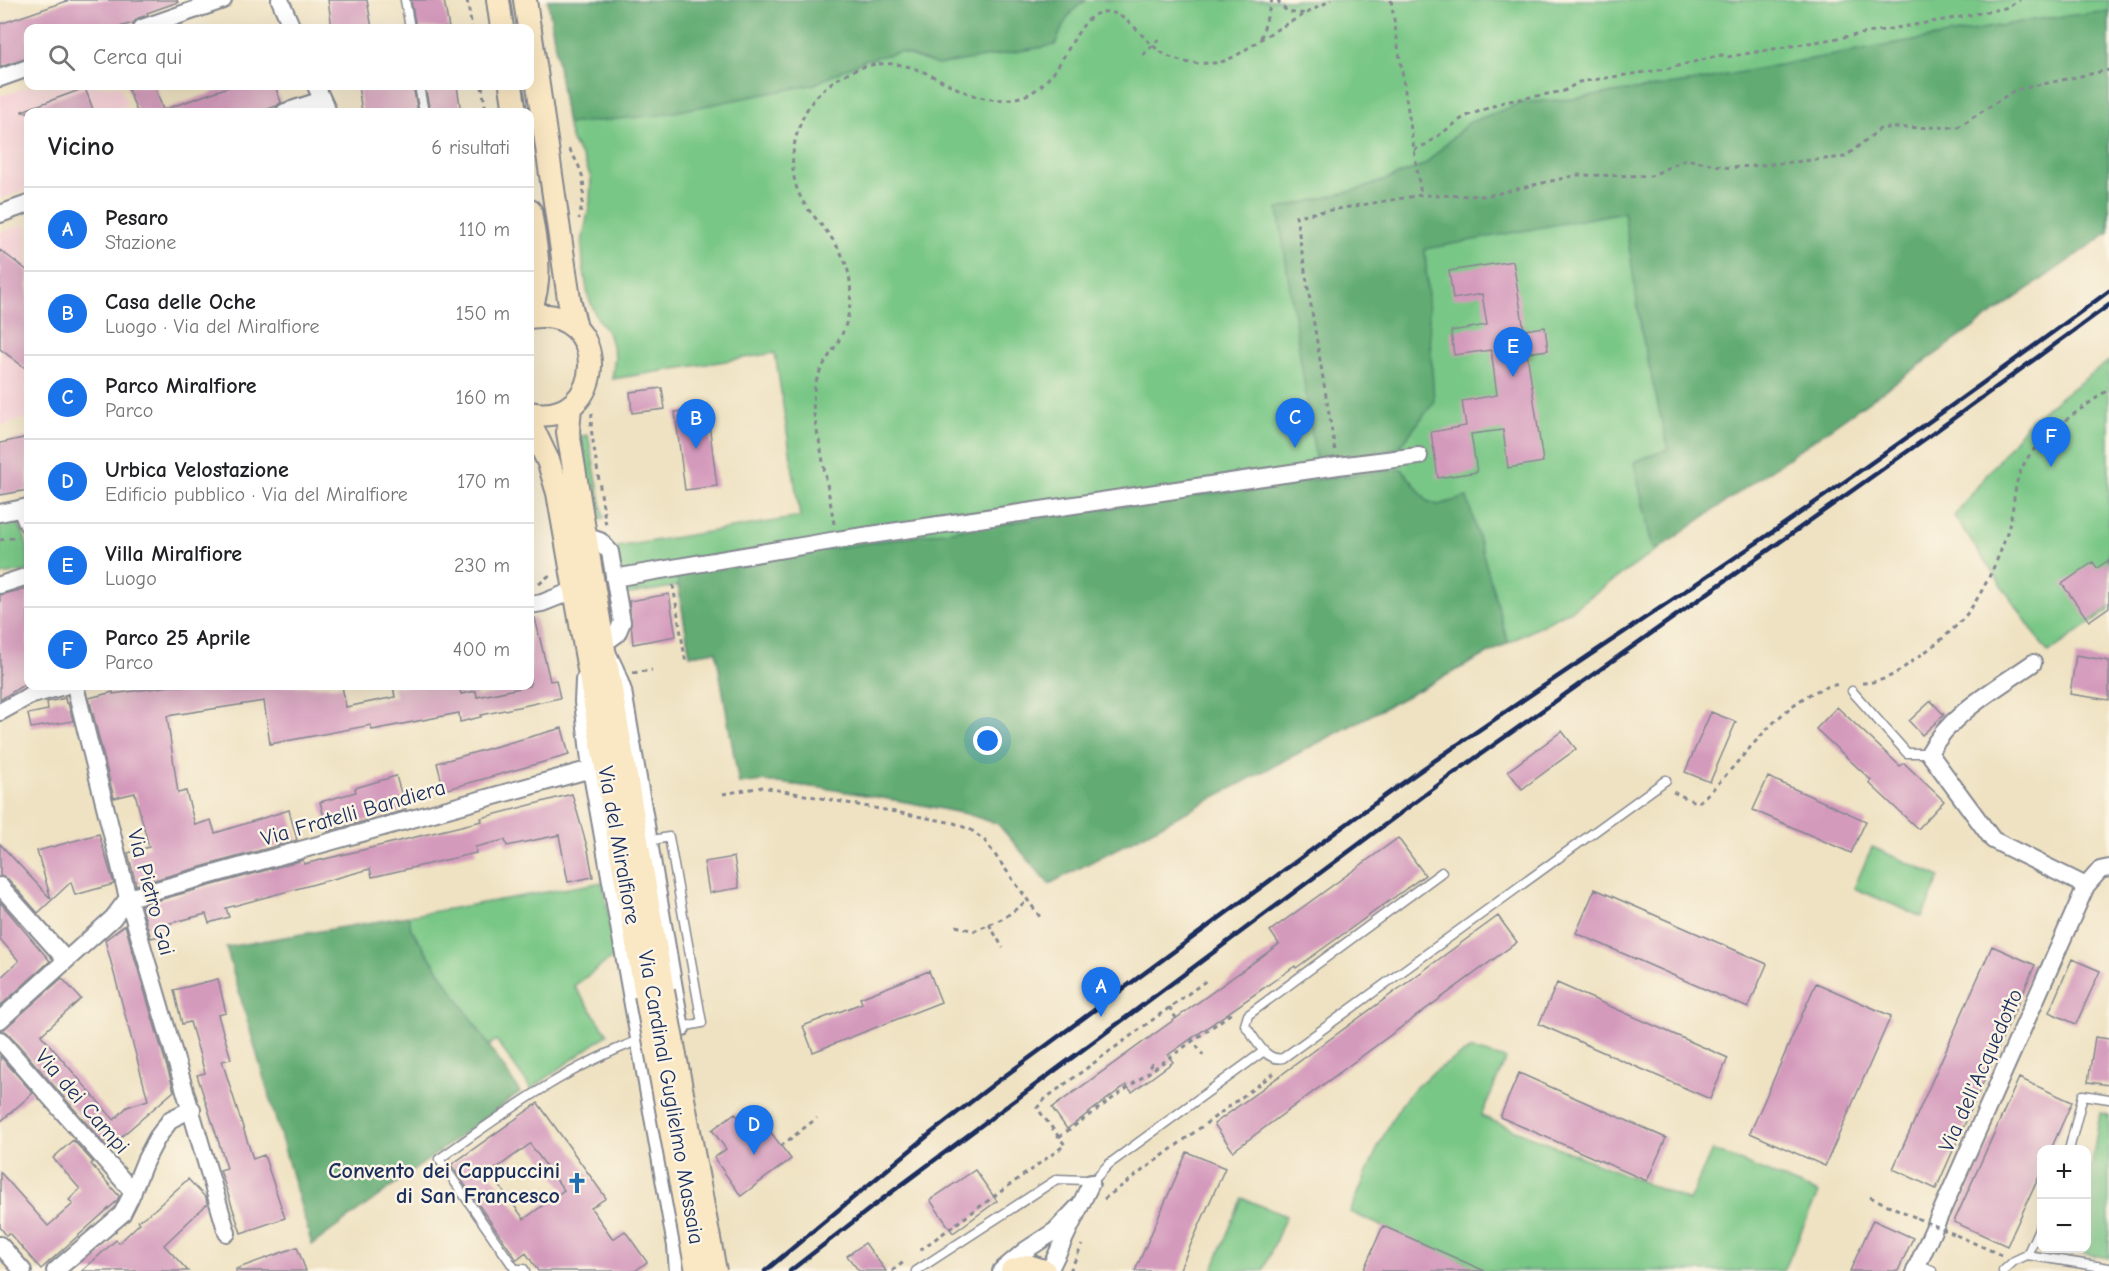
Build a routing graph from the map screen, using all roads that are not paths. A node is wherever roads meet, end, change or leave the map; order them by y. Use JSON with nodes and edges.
{"nodes":[{"id":1,"x":223,"y":0,"type":"edge"},
{"id":2,"x":280,"y":0,"type":"edge"},
{"id":3,"x":405,"y":0,"type":"edge"},
{"id":4,"x":498,"y":0,"type":"edge"},
{"id":5,"x":525,"y":0,"type":"edge"},
{"id":6,"x":154,"y":24,"type":"edge"},
{"id":7,"x":290,"y":24,"type":"edge"},
{"id":8,"x":409,"y":24,"type":"edge"},
{"id":9,"x":501,"y":24,"type":"edge"},
{"id":10,"x":528,"y":24,"type":"edge"},
{"id":11,"x":534,"y":62,"type":"edge"},
{"id":12,"x":24,"y":69,"type":"edge"},
{"id":13,"x":0,"y":78,"type":"edge"},
{"id":14,"x":420,"y":90,"type":"edge"},
{"id":15,"x":511,"y":90,"type":"edge"},
{"id":16,"x":322,"y":99,"type":"edge"},
{"id":17,"x":296,"y":108,"type":"edge"},
{"id":18,"x":423,"y":108,"type":"edge"},
{"id":19,"x":514,"y":108,"type":"edge"},
{"id":20,"x":24,"y":205,"type":"edge"},
{"id":21,"x":0,"y":214,"type":"edge"},
{"id":22,"x":534,"y":238,"type":"edge"},
{"id":23,"x":534,"y":299,"type":"edge"},
{"id":24,"x":534,"y":316,"type":"edge"},
{"id":25,"x":576,"y":328,"type":"junction"},
{"id":26,"x":570,"y":406,"type":"junction"},
{"id":27,"x":534,"y":414,"type":"edge"},
{"id":28,"x":534,"y":431,"type":"edge"},
{"id":29,"x":1419,"y":456,"type":"dead end"},
{"id":30,"x":24,"y":508,"type":"edge"},
{"id":31,"x":0,"y":513,"type":"edge"},
{"id":32,"x":585,"y":536,"type":"junction"},
{"id":33,"x":24,"y":577,"type":"edge"},
{"id":34,"x":614,"y":578,"type":"junction"},
{"id":35,"x":0,"y":585,"type":"edge"},
{"id":36,"x":575,"y":590,"type":"junction"},
{"id":37,"x":534,"y":604,"type":"edge"},
{"id":38,"x":594,"y":645,"type":"junction"},
{"id":39,"x":2033,"y":663,"type":"dead end"},
{"id":40,"x":1855,"y":687,"type":"road end"},
{"id":41,"x":50,"y":690,"type":"edge"},
{"id":42,"x":76,"y":690,"type":"edge"},
{"id":43,"x":0,"y":712,"type":"edge"},
{"id":44,"x":1929,"y":753,"type":"junction"},
{"id":45,"x":591,"y":769,"type":"junction"},
{"id":46,"x":1666,"y":780,"type":"dead end"},
{"id":47,"x":648,"y":841,"type":"junction"},
{"id":48,"x":2109,"y":868,"type":"edge"},
{"id":49,"x":1442,"y":872,"type":"dead end"},
{"id":50,"x":0,"y":886,"type":"edge"},
{"id":51,"x":2086,"y":886,"type":"junction"},
{"id":52,"x":128,"y":898,"type":"junction"},
{"id":53,"x":66,"y":960,"type":"junction"},
{"id":54,"x":655,"y":993,"type":"junction"},
{"id":55,"x":0,"y":1020,"type":"edge"},
{"id":56,"x":681,"y":1027,"type":"junction"},
{"id":57,"x":0,"y":1040,"type":"edge"},
{"id":58,"x":641,"y":1048,"type":"junction"},
{"id":59,"x":1264,"y":1051,"type":"junction"},
{"id":60,"x":687,"y":1065,"type":"junction"},
{"id":61,"x":2109,"y":1099,"type":"edge"},
{"id":62,"x":192,"y":1109,"type":"junction"},
{"id":63,"x":2070,"y":1145,"type":"edge"},
{"id":64,"x":1091,"y":1183,"type":"junction"},
{"id":65,"x":133,"y":1192,"type":"junction"},
{"id":66,"x":1078,"y":1207,"type":"junction"},
{"id":67,"x":227,"y":1233,"type":"dead end"},
{"id":68,"x":2037,"y":1233,"type":"edge"},
{"id":69,"x":0,"y":1245,"type":"edge"},
{"id":70,"x":676,"y":1246,"type":"junction"},
{"id":71,"x":2027,"y":1255,"type":"junction"},
{"id":72,"x":2109,"y":1268,"type":"edge"},
{"id":73,"x":1922,"y":1269,"type":"edge"},
{"id":74,"x":23,"y":1271,"type":"edge"},
{"id":75,"x":55,"y":1271,"type":"edge"},
{"id":76,"x":525,"y":1271,"type":"edge"},
{"id":77,"x":678,"y":1271,"type":"edge"},
{"id":78,"x":697,"y":1271,"type":"edge"},
{"id":79,"x":715,"y":1271,"type":"edge"},
{"id":80,"x":916,"y":1271,"type":"edge"},
{"id":81,"x":1001,"y":1271,"type":"edge"},
{"id":82,"x":1012,"y":1271,"type":"edge"},
{"id":83,"x":1044,"y":1271,"type":"edge"},
{"id":84,"x":1049,"y":1271,"type":"edge"},
{"id":85,"x":2003,"y":1271,"type":"edge"}],
"edges":[{"from":1,"to":6,"type":"street"},
{"from":2,"to":7,"type":"street"},
{"from":3,"to":8,"type":"lane"},
{"from":4,"to":9,"type":"main road"},
{"from":5,"to":10,"type":"main road"},
{"from":11,"to":25,"type":"main road"},
{"from":12,"to":13,"type":"street"},
{"from":14,"to":18,"type":"lane"},
{"from":15,"to":19,"type":"main road"},
{"from":16,"to":17,"type":"street"},
{"from":20,"to":21,"type":"street"},
{"from":22,"to":23,"type":"main road"},
{"from":24,"to":25,"type":"main road"},
{"from":25,"to":26,"type":"main road"},
{"from":26,"to":27,"type":"main road"},
{"from":26,"to":32,"type":"main road","name":"Via del Miralfiore"},
{"from":28,"to":36,"type":"main road","name":"Via del Miralfiore"},
{"from":29,"to":34,"type":"street"},
{"from":30,"to":31,"type":"street"},
{"from":32,"to":34,"type":"street"},
{"from":32,"to":38,"type":"main road","name":"Via del Miralfiore"},
{"from":33,"to":35,"type":"street"},
{"from":34,"to":38,"type":"street"},
{"from":36,"to":37,"type":"street"},
{"from":36,"to":38,"type":"main road","name":"Via del Miralfiore"},
{"from":38,"to":45,"type":"street","name":"Via Cardinal Guglielmo Massaia"},
{"from":38,"to":47,"type":"street","name":"Via del Miralfiore"},
{"from":38,"to":54,"type":"main road","name":"Via del Miralfiore"},
{"from":39,"to":44,"type":"street"},
{"from":40,"to":44,"type":"lane"},
{"from":41,"to":43,"type":"street"},
{"from":42,"to":52,"type":"street","name":"Via Pietro Gai"},
{"from":44,"to":51,"type":"street"},
{"from":45,"to":52,"type":"street","name":"Via Fratelli Bandiera"},
{"from":45,"to":58,"type":"street","name":"Via Cardinal Guglielmo Massaia"},
{"from":46,"to":59,"type":"lane"},
{"from":47,"to":56,"type":"street","name":"Via del Miralfiore"},
{"from":47,"to":56,"type":"lane"},
{"from":48,"to":51,"type":"street","name":"Via dell'Acquedotto"},
{"from":49,"to":59,"type":"lane"},
{"from":50,"to":53,"type":"street"},
{"from":51,"to":73,"type":"street","name":"Via dell'Acquedotto"},
{"from":52,"to":53,"type":"street"},
{"from":52,"to":62,"type":"street","name":"Via Pietro Gai"},
{"from":53,"to":55,"type":"street"},
{"from":54,"to":78,"type":"main road","name":"Via del Miralfiore","bridge":true},
{"from":54,"to":79,"type":"main road","name":"Via del Miralfiore","bridge":true},
{"from":56,"to":58,"type":"street"},
{"from":56,"to":60,"type":"street","name":"Via del Miralfiore"},
{"from":57,"to":65,"type":"street","name":"Via dei Campi"},
{"from":58,"to":60,"type":"street"},
{"from":58,"to":70,"type":"street","name":"Via Cardinal Guglielmo Massaia"},
{"from":58,"to":76,"type":"lane"},
{"from":59,"to":64,"type":"lane"},
{"from":60,"to":70,"type":"street","name":"Via del Miralfiore"},
{"from":61,"to":63,"type":"lane"},
{"from":62,"to":65,"type":"street"},
{"from":62,"to":67,"type":"street","name":"Via Pietro Gai"},
{"from":64,"to":66,"type":"street"},
{"from":64,"to":80,"type":"lane"},
{"from":65,"to":75,"type":"street"},
{"from":66,"to":81,"type":"street"},
{"from":66,"to":84,"type":"street"},
{"from":68,"to":71,"type":"lane"},
{"from":69,"to":74,"type":"street"},
{"from":70,"to":77,"type":"street","name":"Via Cardinal Guglielmo Massaia"},
{"from":71,"to":72,"type":"lane"},
{"from":71,"to":85,"type":"lane"},
{"from":82,"to":83,"type":"main road"}]}
